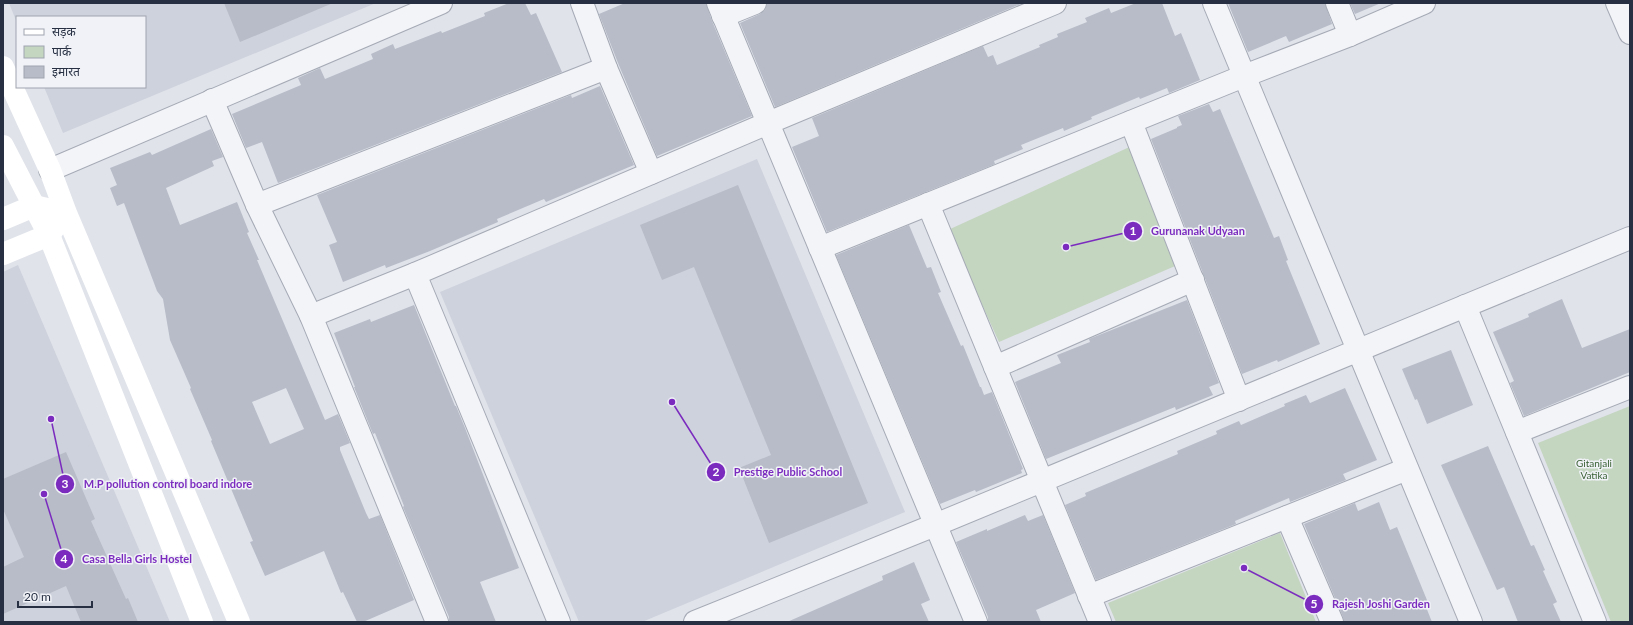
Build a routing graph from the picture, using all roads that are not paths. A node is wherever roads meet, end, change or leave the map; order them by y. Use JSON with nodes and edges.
{"nodes":[{"id":1,"x":442,"y":3,"type":"edge"},
{"id":2,"x":582,"y":3,"type":"edge"},
{"id":3,"x":755,"y":3,"type":"edge"},
{"id":4,"x":1055,"y":3,"type":"edge"},
{"id":5,"x":1214,"y":3,"type":"edge"},
{"id":6,"x":1337,"y":3,"type":"edge"},
{"id":7,"x":1424,"y":3,"type":"edge"},
{"id":8,"x":1617,"y":3,"type":"edge"},
{"id":9,"x":720,"y":10,"type":"edge"},
{"id":10,"x":1630,"y":33,"type":"edge"},
{"id":11,"x":1350,"y":34,"type":"junction"},
{"id":12,"x":3,"y":67,"type":"edge"},
{"id":13,"x":606,"y":68,"type":"junction"},
{"id":14,"x":1244,"y":76,"type":"junction"},
{"id":15,"x":212,"y":100,"type":"junction"},
{"id":16,"x":1131,"y":122,"type":"junction"},
{"id":17,"x":768,"y":123,"type":"junction"},
{"id":18,"x":3,"y":146,"type":"edge"},
{"id":19,"x":50,"y":170,"type":"junction"},
{"id":20,"x":651,"y":173,"type":"junction"},
{"id":21,"x":928,"y":204,"type":"junction"},
{"id":22,"x":257,"y":205,"type":"junction"},
{"id":23,"x":34,"y":206,"type":"junction"},
{"id":24,"x":66,"y":213,"type":"junction"},
{"id":25,"x":3,"y":218,"type":"edge"},
{"id":26,"x":49,"y":235,"type":"junction"},
{"id":27,"x":1630,"y":238,"type":"edge"},
{"id":28,"x":820,"y":248,"type":"junction"},
{"id":29,"x":3,"y":254,"type":"edge"},
{"id":30,"x":414,"y":274,"type":"junction"},
{"id":31,"x":1192,"y":280,"type":"junction"},
{"id":32,"x":1466,"y":306,"type":"junction"},
{"id":33,"x":311,"y":316,"type":"junction"},
{"id":34,"x":1358,"y":350,"type":"junction"},
{"id":35,"x":995,"y":367,"type":"junction"},
{"id":36,"x":1630,"y":388,"type":"edge"},
{"id":37,"x":1240,"y":400,"type":"junction"},
{"id":38,"x":1517,"y":432,"type":"junction"},
{"id":39,"x":1407,"y":469,"type":"junction"},
{"id":40,"x":1042,"y":481,"type":"junction"},
{"id":41,"x":1287,"y":517,"type":"junction"},
{"id":42,"x":935,"y":525,"type":"junction"},
{"id":43,"x":1089,"y":596,"type":"junction"},
{"id":44,"x":202,"y":622,"type":"edge"},
{"id":45,"x":238,"y":622,"type":"edge"},
{"id":46,"x":437,"y":622,"type":"edge"},
{"id":47,"x":559,"y":622,"type":"edge"},
{"id":48,"x":695,"y":622,"type":"edge"},
{"id":49,"x":976,"y":622,"type":"edge"},
{"id":50,"x":1100,"y":622,"type":"edge"},
{"id":51,"x":1332,"y":622,"type":"edge"},
{"id":52,"x":1471,"y":622,"type":"edge"},
{"id":53,"x":1595,"y":622,"type":"edge"}],
"edges":[{"from":1,"to":15,"type":"street"},
{"from":2,"to":13,"type":"street"},
{"from":3,"to":9,"type":"street"},
{"from":4,"to":17,"type":"street"},
{"from":5,"to":14,"type":"street"},
{"from":6,"to":11,"type":"street"},
{"from":7,"to":11,"type":"street"},
{"from":8,"to":10,"type":"street"},
{"from":9,"to":17,"type":"street"},
{"from":11,"to":14,"type":"street"},
{"from":12,"to":19,"type":"main road"},
{"from":13,"to":20,"type":"street"},
{"from":13,"to":22,"type":"street"},
{"from":14,"to":16,"type":"street"},
{"from":14,"to":34,"type":"street"},
{"from":15,"to":19,"type":"street"},
{"from":15,"to":22,"type":"street"},
{"from":16,"to":21,"type":"street"},
{"from":16,"to":31,"type":"street"},
{"from":17,"to":20,"type":"street"},
{"from":17,"to":28,"type":"street"},
{"from":18,"to":23,"type":"main road"},
{"from":19,"to":24,"type":"main road"},
{"from":20,"to":30,"type":"street"},
{"from":21,"to":28,"type":"street"},
{"from":21,"to":35,"type":"street"},
{"from":22,"to":33,"type":"street"},
{"from":23,"to":24,"type":"main road"},
{"from":23,"to":25,"type":"main road"},
{"from":23,"to":26,"type":"main road"},
{"from":24,"to":26,"type":"main road"},
{"from":24,"to":45,"type":"main road"},
{"from":26,"to":29,"type":"main road"},
{"from":26,"to":44,"type":"main road"},
{"from":27,"to":32,"type":"street"},
{"from":28,"to":42,"type":"street"},
{"from":30,"to":33,"type":"street"},
{"from":30,"to":47,"type":"street"},
{"from":31,"to":35,"type":"street"},
{"from":31,"to":37,"type":"street"},
{"from":32,"to":34,"type":"street"},
{"from":32,"to":38,"type":"street"},
{"from":33,"to":46,"type":"street"},
{"from":34,"to":37,"type":"street"},
{"from":34,"to":39,"type":"street"},
{"from":35,"to":40,"type":"street"},
{"from":36,"to":38,"type":"street"},
{"from":37,"to":40,"type":"street"},
{"from":38,"to":53,"type":"street"},
{"from":39,"to":41,"type":"street"},
{"from":39,"to":52,"type":"street"},
{"from":40,"to":42,"type":"street"},
{"from":40,"to":43,"type":"street"},
{"from":41,"to":43,"type":"street"},
{"from":41,"to":51,"type":"street"},
{"from":42,"to":48,"type":"street"},
{"from":42,"to":49,"type":"street"},
{"from":43,"to":50,"type":"street"}]}
